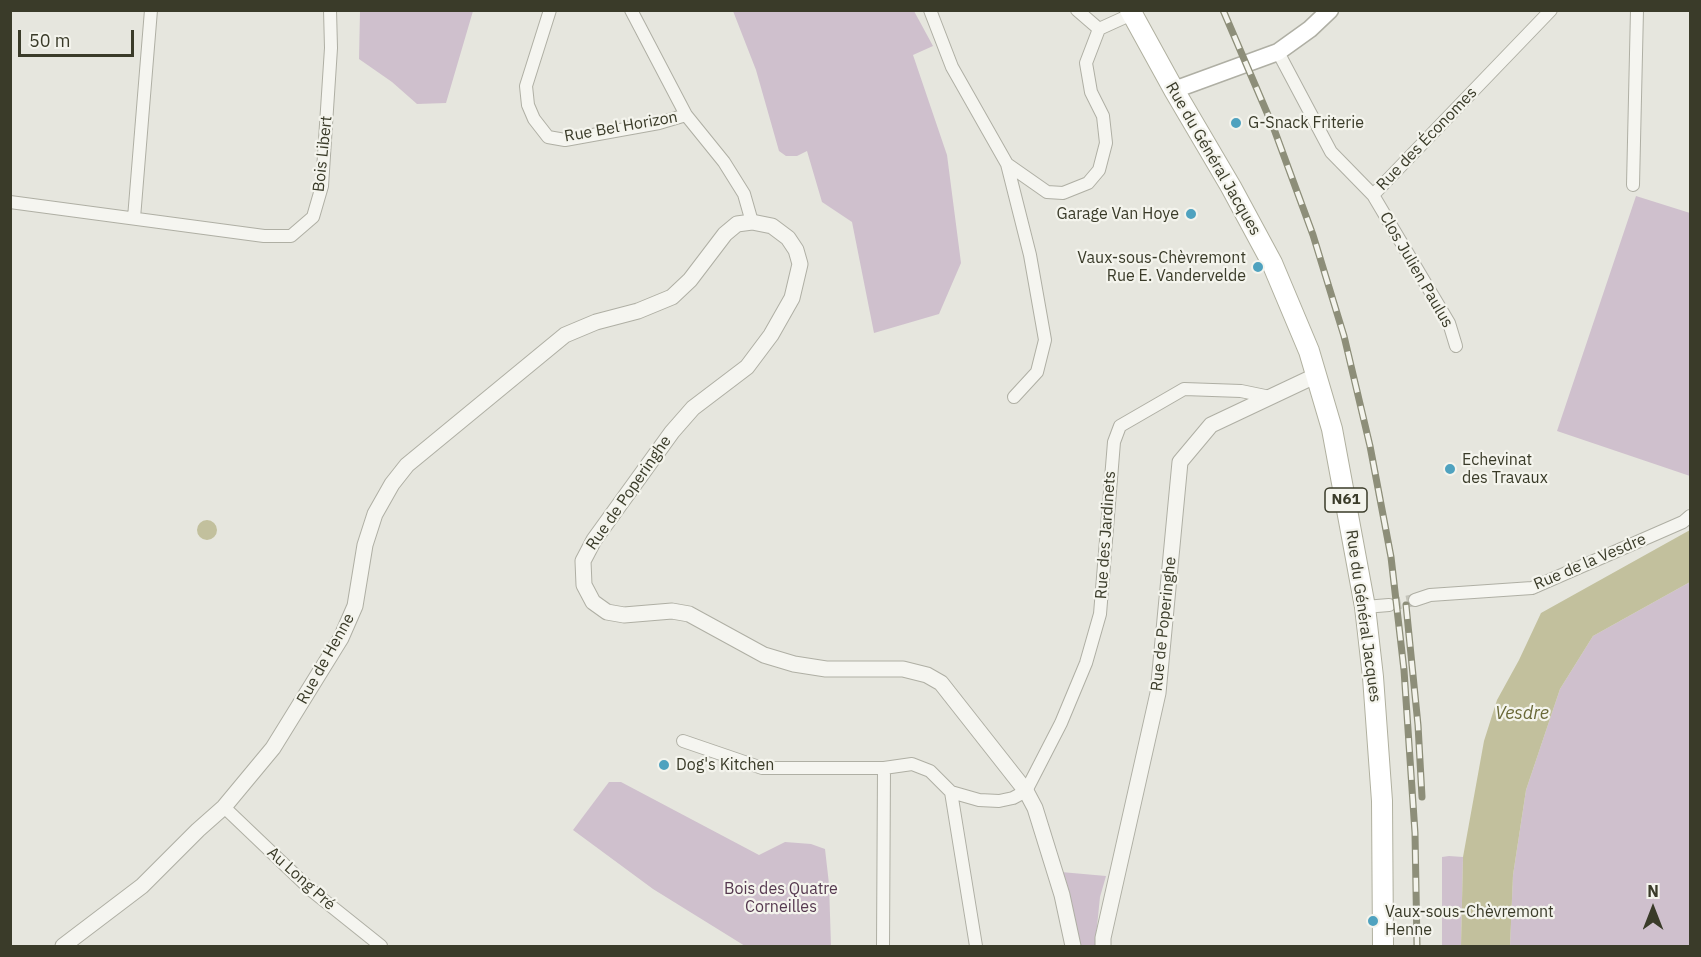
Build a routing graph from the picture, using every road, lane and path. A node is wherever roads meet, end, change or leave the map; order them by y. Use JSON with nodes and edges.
{"nodes":[{"id":1,"x":151,"y":10,"type":"edge"},
{"id":2,"x":330,"y":10,"type":"edge"},
{"id":3,"x":550,"y":10,"type":"edge"},
{"id":4,"x":632,"y":10,"type":"edge"},
{"id":5,"x":930,"y":10,"type":"edge"},
{"id":6,"x":1077,"y":10,"type":"edge"},
{"id":7,"x":1330,"y":10,"type":"edge"},
{"id":8,"x":1551,"y":10,"type":"edge"},
{"id":9,"x":1637,"y":10,"type":"edge"},
{"id":10,"x":1131,"y":12,"type":"edge"},
{"id":11,"x":1099,"y":29,"type":"junction"},
{"id":12,"x":1278,"y":52,"type":"junction"},
{"id":13,"x":1174,"y":90,"type":"junction"},
{"id":14,"x":686,"y":115,"type":"junction"},
{"id":15,"x":1007,"y":164,"type":"junction"},
{"id":16,"x":1633,"y":185,"type":"dead end"},
{"id":17,"x":1373,"y":195,"type":"junction"},
{"id":18,"x":10,"y":202,"type":"edge"},
{"id":19,"x":134,"y":218,"type":"junction"},
{"id":20,"x":752,"y":222,"type":"junction"},
{"id":21,"x":1456,"y":346,"type":"dead end"},
{"id":22,"x":1317,"y":375,"type":"junction"},
{"id":23,"x":1014,"y":397,"type":"dead end"},
{"id":24,"x":1270,"y":397,"type":"junction"},
{"id":25,"x":1690,"y":516,"type":"edge"},
{"id":26,"x":1415,"y":600,"type":"tunnel mouth"},
{"id":27,"x":1389,"y":604,"type":"tunnel mouth"},
{"id":28,"x":1365,"y":607,"type":"junction"},
{"id":29,"x":683,"y":741,"type":"dead end"},
{"id":30,"x":884,"y":768,"type":"junction"},
{"id":31,"x":1026,"y":791,"type":"junction"},
{"id":32,"x":951,"y":792,"type":"junction"},
{"id":33,"x":224,"y":807,"type":"junction"},
{"id":34,"x":63,"y":946,"type":"edge"},
{"id":35,"x":381,"y":946,"type":"edge"},
{"id":36,"x":883,"y":946,"type":"edge"},
{"id":37,"x":976,"y":946,"type":"edge"},
{"id":38,"x":1073,"y":946,"type":"edge"},
{"id":39,"x":1103,"y":946,"type":"edge"},
{"id":40,"x":1383,"y":946,"type":"edge"}],
"edges":[{"from":1,"to":19,"type":"street"},
{"from":2,"to":19,"type":"street","name":"Bois Libert"},
{"from":3,"to":14,"type":"street","name":"Rue Bel Horizon"},
{"from":4,"to":14,"type":"street","name":"Rue Bel Horizon"},
{"from":5,"to":15,"type":"street"},
{"from":6,"to":11,"type":"street"},
{"from":7,"to":12,"type":"main road"},
{"from":8,"to":17,"type":"street","name":"Rue des Économes"},
{"from":9,"to":16,"type":"street"},
{"from":10,"to":11,"type":"street"},
{"from":10,"to":13,"type":"main road","name":"Rue du Général Jacques","number":"N61"},
{"from":11,"to":15,"type":"street"},
{"from":12,"to":13,"type":"main road"},
{"from":12,"to":17,"type":"street","name":"Rue des Économes"},
{"from":13,"to":22,"type":"main road","name":"Rue du Général Jacques","number":"N61"},
{"from":14,"to":20,"type":"street","name":"Rue Bel Horizon"},
{"from":15,"to":23,"type":"street"},
{"from":17,"to":21,"type":"street","name":"Clos Julien Paulus"},
{"from":18,"to":19,"type":"street","name":"Bois Libert"},
{"from":20,"to":31,"type":"street","name":"Rue de Poperinghe"},
{"from":20,"to":33,"type":"street","name":"Rue de Henne"},
{"from":22,"to":24,"type":"street","name":"Rue de Poperinghe"},
{"from":22,"to":28,"type":"main road","name":"Rue du Général Jacques","number":"N61"},
{"from":24,"to":31,"type":"street","name":"Rue des Jardinets"},
{"from":24,"to":39,"type":"street","name":"Rue de Poperinghe"},
{"from":25,"to":26,"type":"street","name":"Rue de la Vesdre"},
{"from":27,"to":28,"type":"street"},
{"from":28,"to":40,"type":"main road","name":"Rue du Général Jacques","number":"N61"},
{"from":29,"to":30,"type":"street"},
{"from":30,"to":32,"type":"street"},
{"from":30,"to":36,"type":"street"},
{"from":31,"to":32,"type":"street"},
{"from":31,"to":38,"type":"street","name":"Rue de Poperinghe"},
{"from":32,"to":37,"type":"street"},
{"from":33,"to":34,"type":"street","name":"Rue de Henne"},
{"from":33,"to":35,"type":"street","name":"Au Long Pré"}]}
